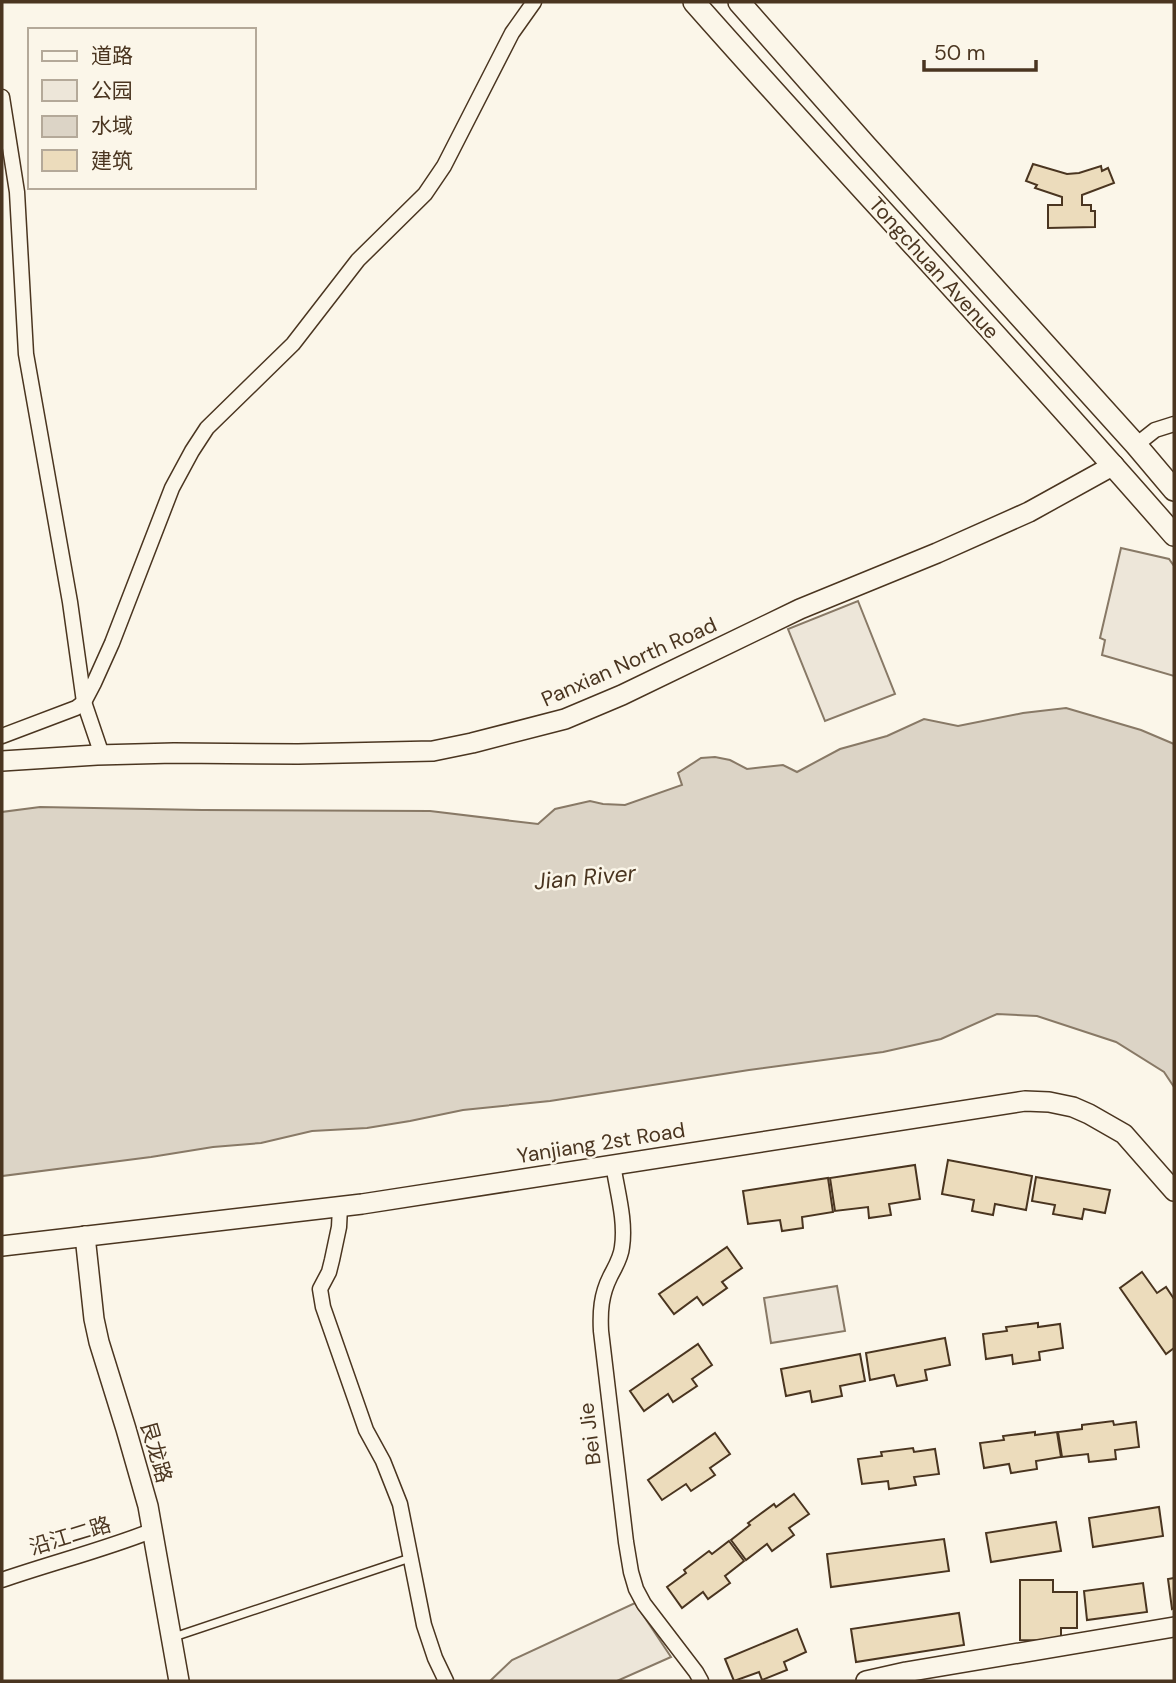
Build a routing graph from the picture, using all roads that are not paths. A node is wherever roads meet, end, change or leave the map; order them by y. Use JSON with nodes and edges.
{"nodes":[{"id":1,"x":534,"y":2,"type":"edge"},
{"id":2,"x":694,"y":2,"type":"edge"},
{"id":3,"x":739,"y":2,"type":"edge"},
{"id":4,"x":2,"y":97,"type":"edge"},
{"id":5,"x":1174,"y":424,"type":"edge"},
{"id":6,"x":1136,"y":445,"type":"junction"},
{"id":7,"x":1114,"y":465,"type":"junction"},
{"id":8,"x":1174,"y":490,"type":"edge"},
{"id":9,"x":1174,"y":535,"type":"edge"},
{"id":10,"x":84,"y":702,"type":"junction"},
{"id":11,"x":2,"y":736,"type":"edge"},
{"id":12,"x":102,"y":755,"type":"junction"},
{"id":13,"x":2,"y":761,"type":"edge"},
{"id":14,"x":613,"y":1164,"type":"junction"},
{"id":15,"x":1174,"y":1191,"type":"edge"},
{"id":16,"x":340,"y":1207,"type":"junction"},
{"id":17,"x":85,"y":1236,"type":"junction"},
{"id":18,"x":2,"y":1246,"type":"edge"},
{"id":19,"x":151,"y":1531,"type":"junction"},
{"id":20,"x":410,"y":1558,"type":"junction"},
{"id":21,"x":2,"y":1580,"type":"edge"},
{"id":22,"x":1174,"y":1628,"type":"edge"},
{"id":23,"x":171,"y":1638,"type":"junction"},
{"id":24,"x":179,"y":1681,"type":"edge"},
{"id":25,"x":446,"y":1681,"type":"edge"},
{"id":26,"x":701,"y":1681,"type":"edge"},
{"id":27,"x":866,"y":1681,"type":"edge"}],
"edges":[{"from":1,"to":10,"type":"street"},
{"from":2,"to":7,"type":"main road","name":"Tongchuan Avenue"},
{"from":3,"to":6,"type":"main road","name":"Tongchuan Avenue"},
{"from":4,"to":10,"type":"street"},
{"from":5,"to":6,"type":"street"},
{"from":6,"to":8,"type":"main road","name":"Tongchuan Avenue"},
{"from":7,"to":9,"type":"main road","name":"Tongchuan Avenue"},
{"from":7,"to":12,"type":"street","name":"Panxian North Road"},
{"from":10,"to":11,"type":"street"},
{"from":10,"to":12,"type":"street"},
{"from":12,"to":13,"type":"street","name":"Panxian North Road"},
{"from":14,"to":15,"type":"street","name":"Yanjiang 2st Road"},
{"from":14,"to":16,"type":"street","name":"Yanjiang 2st Road"},
{"from":14,"to":26,"type":"street","name":"Bei Jie"},
{"from":16,"to":17,"type":"street","name":"Yanjiang 2st Road"},
{"from":16,"to":20,"type":"street"},
{"from":17,"to":18,"type":"street","name":"Yanjiang 2st Road"},
{"from":17,"to":19,"type":"street","name":"艮龙路"},
{"from":19,"to":21,"type":"street","name":"沿江二路"},
{"from":19,"to":23,"type":"street","name":"艮龙路"},
{"from":20,"to":23,"type":"lane"},
{"from":20,"to":25,"type":"street"},
{"from":22,"to":27,"type":"street"},
{"from":23,"to":24,"type":"street","name":"艮龙路"}]}
